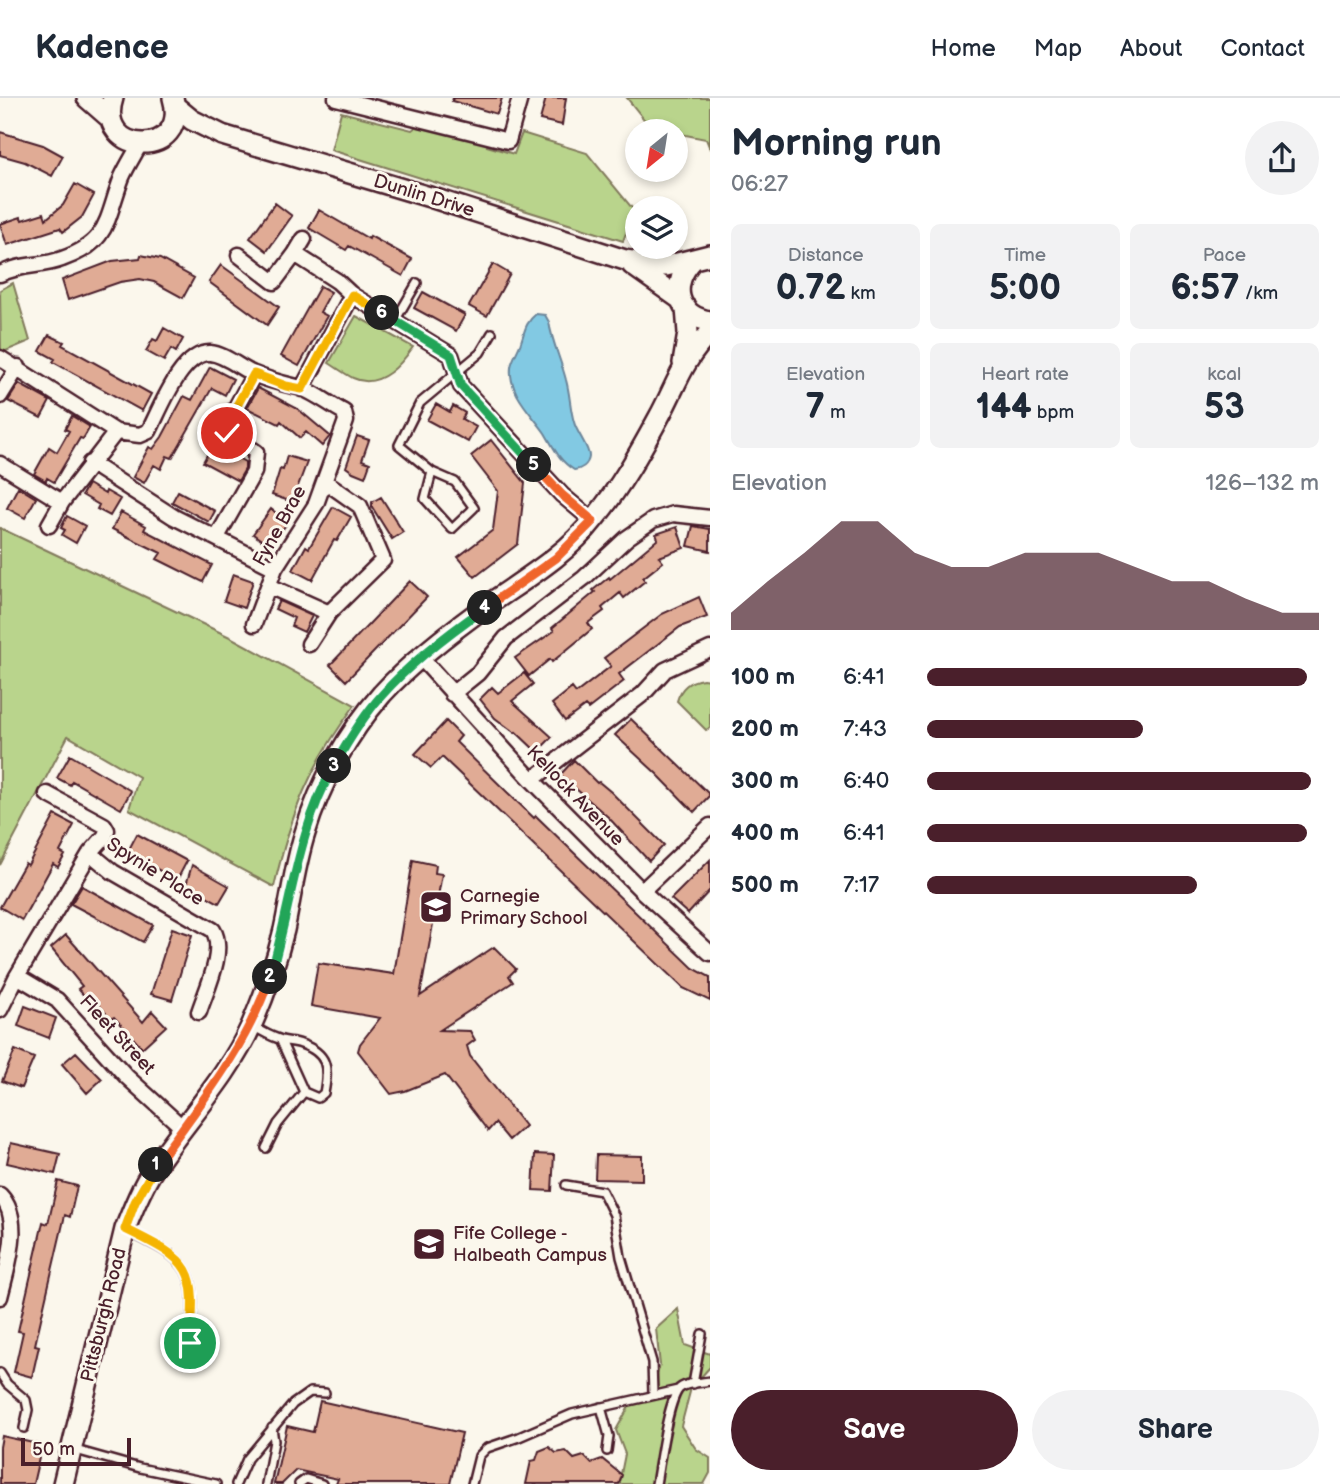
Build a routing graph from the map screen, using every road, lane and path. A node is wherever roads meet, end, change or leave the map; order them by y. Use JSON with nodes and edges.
{"nodes":[{"id":1,"x":87,"y":98,"type":"edge"},
{"id":2,"x":113,"y":98,"type":"edge"},
{"id":3,"x":340,"y":98,"type":"edge"},
{"id":4,"x":520,"y":98,"type":"edge"},
{"id":5,"x":174,"y":102,"type":"edge"},
{"id":6,"x":111,"y":118,"type":"junction"},
{"id":7,"x":168,"y":132,"type":"junction"},
{"id":8,"x":222,"y":135,"type":"junction"},
{"id":9,"x":121,"y":136,"type":"junction"},
{"id":10,"x":141,"y":144,"type":"junction"},
{"id":11,"x":123,"y":175,"type":"junction"},
{"id":12,"x":304,"y":239,"type":"dead end"},
{"id":13,"x":295,"y":254,"type":"junction"},
{"id":14,"x":239,"y":255,"type":"dead end"},
{"id":15,"x":704,"y":255,"type":"edge"},
{"id":16,"x":625,"y":260,"type":"junction"},
{"id":17,"x":0,"y":275,"type":"edge"},
{"id":18,"x":417,"y":283,"type":"dead end"},
{"id":19,"x":352,"y":295,"type":"junction"},
{"id":20,"x":683,"y":303,"type":"junction"},
{"id":21,"x":395,"y":321,"type":"junction"},
{"id":22,"x":710,"y":321,"type":"edge"},
{"id":23,"x":492,"y":333,"type":"dead end"},
{"id":24,"x":710,"y":333,"type":"edge"},
{"id":25,"x":0,"y":358,"type":"edge"},
{"id":26,"x":18,"y":367,"type":"junction"},
{"id":27,"x":682,"y":368,"type":"junction"},
{"id":28,"x":457,"y":371,"type":"junction"},
{"id":29,"x":254,"y":374,"type":"junction"},
{"id":30,"x":302,"y":389,"type":"junction"},
{"id":31,"x":0,"y":396,"type":"edge"},
{"id":32,"x":116,"y":432,"type":"junction"},
{"id":33,"x":90,"y":463,"type":"junction"},
{"id":34,"x":0,"y":464,"type":"edge"},
{"id":35,"x":432,"y":472,"type":"junction"},
{"id":36,"x":326,"y":482,"type":"junction"},
{"id":37,"x":62,"y":502,"type":"junction"},
{"id":38,"x":710,"y":518,"type":"edge"},
{"id":39,"x":593,"y":521,"type":"junction"},
{"id":40,"x":49,"y":525,"type":"dead end"},
{"id":41,"x":217,"y":537,"type":"junction"},
{"id":42,"x":275,"y":568,"type":"junction"},
{"id":43,"x":269,"y":586,"type":"junction"},
{"id":44,"x":329,"y":613,"type":"junction"},
{"id":45,"x":254,"y":624,"type":"dead end"},
{"id":46,"x":309,"y":644,"type":"dead end"},
{"id":47,"x":710,"y":649,"type":"edge"},
{"id":48,"x":421,"y":658,"type":"junction"},
{"id":49,"x":452,"y":694,"type":"junction"},
{"id":50,"x":532,"y":780,"type":"junction"},
{"id":51,"x":47,"y":794,"type":"dead end"},
{"id":52,"x":710,"y":826,"type":"edge"},
{"id":53,"x":90,"y":853,"type":"junction"},
{"id":54,"x":642,"y":891,"type":"junction"},
{"id":55,"x":710,"y":953,"type":"edge"},
{"id":56,"x":18,"y":976,"type":"junction"},
{"id":57,"x":0,"y":1010,"type":"edge"},
{"id":58,"x":199,"y":1012,"type":"dead end"},
{"id":59,"x":251,"y":1025,"type":"junction"},
{"id":60,"x":281,"y":1041,"type":"junction"},
{"id":61,"x":304,"y":1092,"type":"junction"},
{"id":62,"x":183,"y":1128,"type":"junction"},
{"id":63,"x":266,"y":1148,"type":"dead end"},
{"id":64,"x":566,"y":1185,"type":"dead end"},
{"id":65,"x":0,"y":1195,"type":"edge"},
{"id":66,"x":125,"y":1229,"type":"junction"},
{"id":67,"x":0,"y":1297,"type":"edge"},
{"id":68,"x":702,"y":1334,"type":"dead end"},
{"id":69,"x":190,"y":1343,"type":"dead end"},
{"id":70,"x":0,"y":1373,"type":"edge"},
{"id":71,"x":710,"y":1381,"type":"edge"},
{"id":72,"x":693,"y":1384,"type":"junction"},
{"id":73,"x":678,"y":1390,"type":"junction"},
{"id":74,"x":325,"y":1393,"type":"dead end"},
{"id":75,"x":653,"y":1394,"type":"junction"},
{"id":76,"x":601,"y":1407,"type":"junction"},
{"id":77,"x":24,"y":1428,"type":"dead end"},
{"id":78,"x":272,"y":1428,"type":"junction"},
{"id":79,"x":71,"y":1449,"type":"junction"},
{"id":80,"x":607,"y":1451,"type":"dead end"},
{"id":81,"x":63,"y":1484,"type":"edge"},
{"id":82,"x":216,"y":1484,"type":"edge"},
{"id":83,"x":236,"y":1484,"type":"edge"},
{"id":84,"x":266,"y":1484,"type":"edge"},
{"id":85,"x":299,"y":1484,"type":"edge"},
{"id":86,"x":322,"y":1484,"type":"edge"},
{"id":87,"x":472,"y":1484,"type":"edge"},
{"id":88,"x":656,"y":1484,"type":"edge"}],
"edges":[{"from":1,"to":6,"type":"street"},
{"from":2,"to":6,"type":"street"},
{"from":3,"to":4,"type":"street"},
{"from":5,"to":7,"type":"street","name":"Dunlin Drive"},
{"from":5,"to":8,"type":"street","name":"Dunlin Drive"},
{"from":6,"to":9,"type":"street"},
{"from":7,"to":8,"type":"street","name":"Dunlin Drive"},
{"from":7,"to":10,"type":"street","name":"Dunlin Drive"},
{"from":8,"to":16,"type":"street","name":"Dunlin Drive"},
{"from":9,"to":10,"type":"street"},
{"from":9,"to":11,"type":"street"},
{"from":10,"to":11,"type":"street"},
{"from":11,"to":17,"type":"street"},
{"from":12,"to":13,"type":"street"},
{"from":13,"to":14,"type":"street"},
{"from":13,"to":19,"type":"street"},
{"from":15,"to":16,"type":"street","name":"Dunlin Drive"},
{"from":15,"to":20,"type":"street","name":"Dunlin Drive"},
{"from":16,"to":20,"type":"street","name":"Dunlin Drive"},
{"from":18,"to":21,"type":"lane"},
{"from":19,"to":21,"type":"street"},
{"from":19,"to":30,"type":"street"},
{"from":20,"to":22,"type":"street","name":"Dunlin Drive"},
{"from":20,"to":27,"type":"street"},
{"from":21,"to":28,"type":"street"},
{"from":23,"to":28,"type":"lane"},
{"from":24,"to":27,"type":"street"},
{"from":25,"to":26,"type":"street"},
{"from":26,"to":31,"type":"street"},
{"from":26,"to":32,"type":"street"},
{"from":27,"to":39,"type":"street","name":"Pittsburgh Road"},
{"from":28,"to":35,"type":"lane"},
{"from":28,"to":39,"type":"street"},
{"from":29,"to":30,"type":"street"},
{"from":29,"to":32,"type":"street"},
{"from":29,"to":41,"type":"street"},
{"from":30,"to":36,"type":"street","name":"Fyne Brae"},
{"from":32,"to":33,"type":"street"},
{"from":33,"to":37,"type":"street"},
{"from":33,"to":41,"type":"street"},
{"from":34,"to":37,"type":"street"},
{"from":35,"to":35,"type":"lane"},
{"from":36,"to":42,"type":"street","name":"Fyne Brae"},
{"from":36,"to":44,"type":"street"},
{"from":37,"to":40,"type":"street"},
{"from":38,"to":49,"type":"street"},
{"from":39,"to":48,"type":"street","name":"Pittsburgh Road"},
{"from":41,"to":42,"type":"street"},
{"from":42,"to":43,"type":"street","name":"Fyne Brae"},
{"from":43,"to":44,"type":"street"},
{"from":43,"to":45,"type":"street","name":"Fyne Brae"},
{"from":44,"to":46,"type":"street"},
{"from":47,"to":50,"type":"street"},
{"from":48,"to":49,"type":"street","name":"Kellock Avenue"},
{"from":48,"to":59,"type":"street","name":"Pittsburgh Road"},
{"from":49,"to":50,"type":"street","name":"Kellock Avenue"},
{"from":50,"to":54,"type":"street","name":"Kellock Avenue"},
{"from":51,"to":53,"type":"street","name":"Spynie Place"},
{"from":52,"to":54,"type":"street"},
{"from":53,"to":56,"type":"street"},
{"from":53,"to":58,"type":"street","name":"Spynie Place"},
{"from":54,"to":55,"type":"street","name":"Kellock Avenue"},
{"from":56,"to":57,"type":"street"},
{"from":56,"to":62,"type":"street","name":"Fleet Street"},
{"from":59,"to":60,"type":"lane"},
{"from":59,"to":62,"type":"street","name":"Pittsburgh Road"},
{"from":60,"to":61,"type":"lane"},
{"from":60,"to":61,"type":"lane"},
{"from":61,"to":63,"type":"lane"},
{"from":62,"to":66,"type":"street","name":"Pittsburgh Road"},
{"from":64,"to":75,"type":"lane"},
{"from":65,"to":67,"type":"street"},
{"from":66,"to":69,"type":"lane"},
{"from":66,"to":79,"type":"street","name":"Pittsburgh Road"},
{"from":68,"to":72,"type":"lane"},
{"from":70,"to":77,"type":"lane"},
{"from":71,"to":72,"type":"lane"},
{"from":72,"to":73,"type":"lane"},
{"from":73,"to":75,"type":"lane"},
{"from":73,"to":88,"type":"lane"},
{"from":74,"to":78,"type":"lane"},
{"from":75,"to":76,"type":"lane"},
{"from":76,"to":80,"type":"lane"},
{"from":76,"to":87,"type":"lane"},
{"from":78,"to":83,"type":"lane"},
{"from":78,"to":84,"type":"lane"},
{"from":79,"to":81,"type":"street","name":"Pittsburgh Road"},
{"from":79,"to":82,"type":"lane"},
{"from":85,"to":86,"type":"lane"}]}
